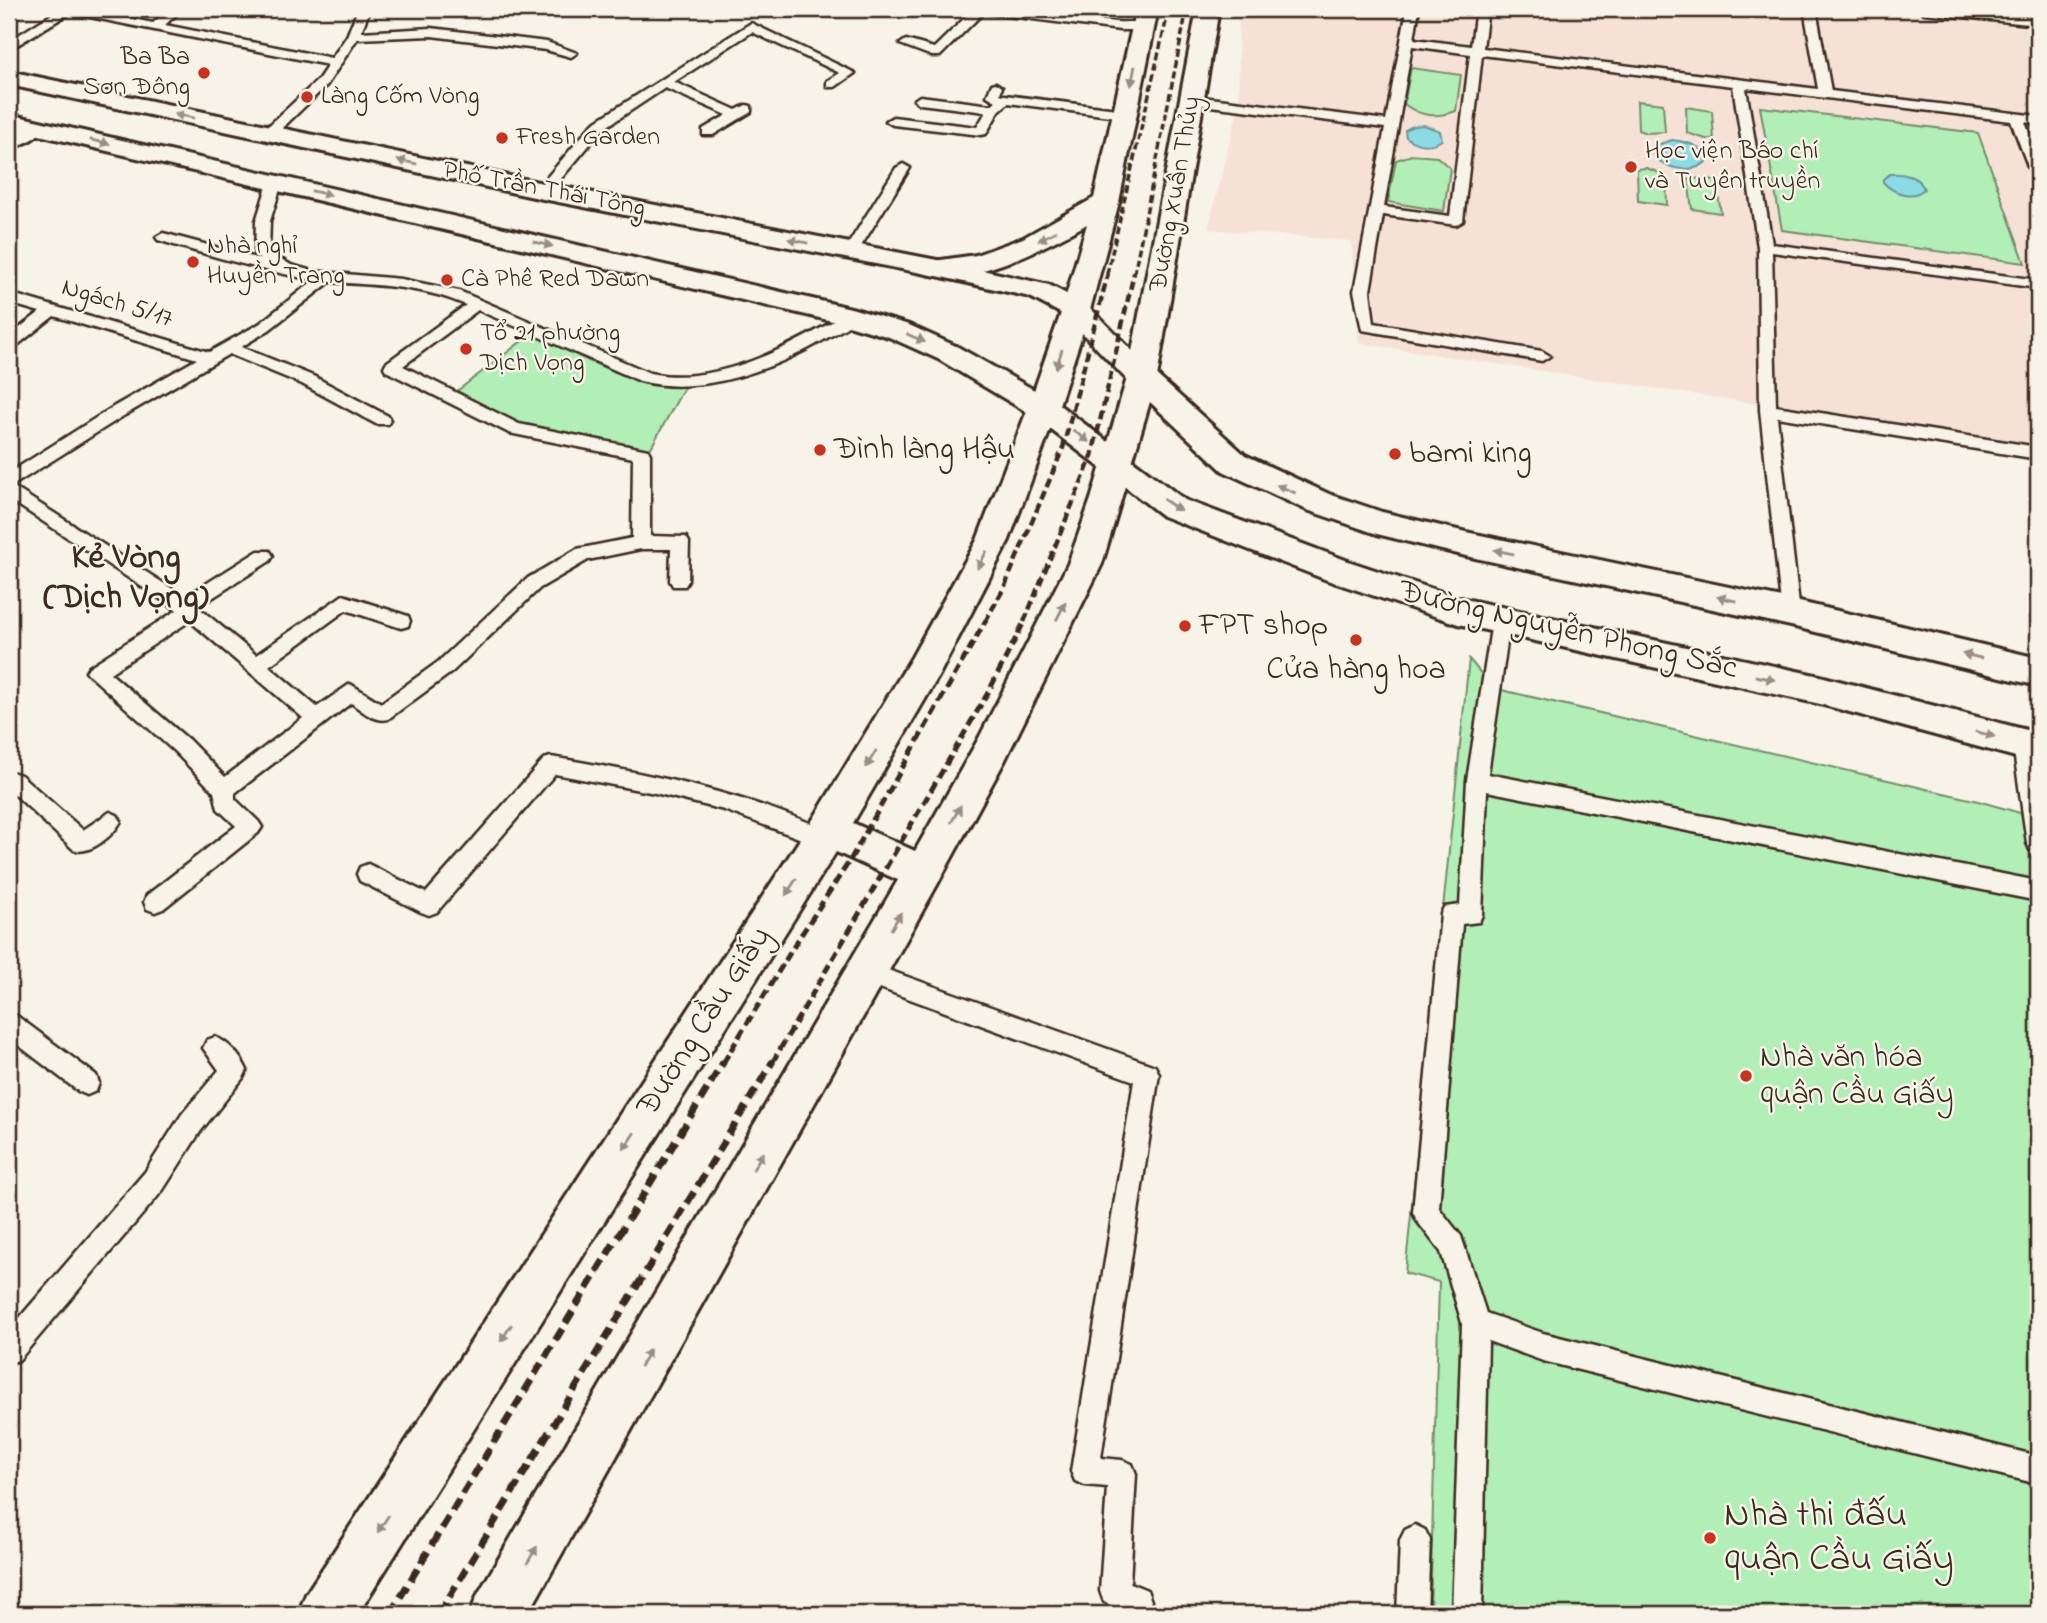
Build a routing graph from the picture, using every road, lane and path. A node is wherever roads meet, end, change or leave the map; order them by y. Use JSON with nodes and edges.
{"nodes":[{"id":1,"x":67,"y":9,"type":"edge"},
{"id":2,"x":176,"y":9,"type":"edge"},
{"id":3,"x":364,"y":9,"type":"edge"},
{"id":4,"x":1208,"y":9,"type":"edge"},
{"id":5,"x":1413,"y":9,"type":"edge"},
{"id":6,"x":1482,"y":9,"type":"edge"},
{"id":7,"x":1811,"y":9,"type":"edge"},
{"id":8,"x":1924,"y":9,"type":"edge"},
{"id":9,"x":1145,"y":17,"type":"edge"},
{"id":10,"x":2038,"y":21,"type":"edge"},
{"id":11,"x":155,"y":27,"type":"junction"},
{"id":12,"x":352,"y":36,"type":"junction"},
{"id":13,"x":1407,"y":42,"type":"junction"},
{"id":14,"x":906,"y":44,"type":"dead end"},
{"id":15,"x":9,"y":46,"type":"edge"},
{"id":16,"x":1478,"y":51,"type":"junction"},
{"id":17,"x":571,"y":53,"type":"dead end"},
{"id":18,"x":337,"y":63,"type":"junction"},
{"id":19,"x":9,"y":78,"type":"edge"},
{"id":20,"x":1739,"y":82,"type":"junction"},
{"id":21,"x":667,"y":84,"type":"junction"},
{"id":22,"x":831,"y":84,"type":"dead end"},
{"id":23,"x":996,"y":88,"type":"dead end"},
{"id":24,"x":1825,"y":93,"type":"junction"},
{"id":25,"x":83,"y":94,"type":"junction"},
{"id":26,"x":1005,"y":99,"type":"junction"},
{"id":27,"x":920,"y":100,"type":"dead end"},
{"id":28,"x":1194,"y":100,"type":"junction"},
{"id":29,"x":994,"y":109,"type":"junction"},
{"id":30,"x":1125,"y":114,"type":"junction"},
{"id":31,"x":2017,"y":118,"type":"junction"},
{"id":32,"x":2038,"y":120,"type":"edge"},
{"id":33,"x":894,"y":121,"type":"dead end"},
{"id":34,"x":21,"y":124,"type":"edge"},
{"id":35,"x":1392,"y":125,"type":"junction"},
{"id":36,"x":708,"y":132,"type":"dead end"},
{"id":37,"x":268,"y":134,"type":"junction"},
{"id":38,"x":9,"y":142,"type":"edge"},
{"id":39,"x":903,"y":168,"type":"dead end"},
{"id":40,"x":2038,"y":174,"type":"edge"},
{"id":41,"x":275,"y":183,"type":"junction"},
{"id":42,"x":543,"y":191,"type":"junction"},
{"id":43,"x":1106,"y":202,"type":"junction"},
{"id":44,"x":1377,"y":210,"type":"junction"},
{"id":45,"x":163,"y":237,"type":"dead end"},
{"id":46,"x":1765,"y":247,"type":"junction"},
{"id":47,"x":851,"y":251,"type":"junction"},
{"id":48,"x":275,"y":266,"type":"junction"},
{"id":49,"x":937,"y":268,"type":"junction"},
{"id":50,"x":325,"y":278,"type":"junction"},
{"id":51,"x":2038,"y":284,"type":"edge"},
{"id":52,"x":9,"y":298,"type":"edge"},
{"id":53,"x":477,"y":304,"type":"junction"},
{"id":54,"x":52,"y":310,"type":"junction"},
{"id":55,"x":1076,"y":310,"type":"junction"},
{"id":56,"x":851,"y":317,"type":"junction"},
{"id":57,"x":9,"y":344,"type":"edge"},
{"id":58,"x":229,"y":348,"type":"junction"},
{"id":59,"x":1542,"y":356,"type":"dead end"},
{"id":60,"x":211,"y":358,"type":"junction"},
{"id":61,"x":1142,"y":378,"type":"junction"},
{"id":62,"x":1043,"y":408,"type":"junction"},
{"id":63,"x":1768,"y":411,"type":"junction"},
{"id":64,"x":382,"y":420,"type":"dead end"},
{"id":65,"x":2038,"y":453,"type":"edge"},
{"id":66,"x":1118,"y":463,"type":"junction"},
{"id":67,"x":9,"y":481,"type":"edge"},
{"id":68,"x":9,"y":491,"type":"edge"},
{"id":69,"x":641,"y":543,"type":"junction"},
{"id":70,"x":264,"y":556,"type":"dead end"},
{"id":71,"x":679,"y":581,"type":"dead end"},
{"id":72,"x":188,"y":609,"type":"junction"},
{"id":73,"x":1791,"y":613,"type":"junction"},
{"id":74,"x":401,"y":621,"type":"dead end"},
{"id":75,"x":1501,"y":622,"type":"junction"},
{"id":76,"x":254,"y":667,"type":"junction"},
{"id":77,"x":2038,"y":672,"type":"edge"},
{"id":78,"x":317,"y":718,"type":"junction"},
{"id":79,"x":2030,"y":746,"type":"edge"},
{"id":80,"x":1478,"y":779,"type":"junction"},
{"id":81,"x":9,"y":780,"type":"edge"},
{"id":82,"x":224,"y":789,"type":"junction"},
{"id":83,"x":110,"y":821,"type":"dead end"},
{"id":84,"x":825,"y":834,"type":"junction"},
{"id":85,"x":2038,"y":843,"type":"edge"},
{"id":86,"x":923,"y":873,"type":"junction"},
{"id":87,"x":369,"y":874,"type":"dead end"},
{"id":88,"x":2038,"y":891,"type":"edge"},
{"id":89,"x":155,"y":902,"type":"dead end"},
{"id":90,"x":866,"y":973,"type":"junction"},
{"id":91,"x":9,"y":1024,"type":"edge"},
{"id":92,"x":215,"y":1048,"type":"dead end"},
{"id":93,"x":87,"y":1083,"type":"dead end"},
{"id":94,"x":1475,"y":1323,"type":"junction"},
{"id":95,"x":9,"y":1350,"type":"edge"},
{"id":96,"x":2038,"y":1470,"type":"edge"},
{"id":97,"x":1415,"y":1540,"type":"dead end"},
{"id":98,"x":1136,"y":1601,"type":"dead end"},
{"id":99,"x":326,"y":1614,"type":"edge"},
{"id":100,"x":498,"y":1614,"type":"edge"},
{"id":101,"x":1412,"y":1614,"type":"edge"},
{"id":102,"x":1467,"y":1614,"type":"edge"}],
"edges":[{"from":1,"to":11,"type":"lane"},
{"from":1,"to":15,"type":"lane"},
{"from":2,"to":11,"type":"lane"},
{"from":3,"to":12,"type":"lane"},
{"from":4,"to":28,"type":"main road","name":"Đường Xuân Thủy"},
{"from":5,"to":13,"type":"lane"},
{"from":6,"to":16,"type":"lane"},
{"from":7,"to":24,"type":"lane"},
{"from":8,"to":10,"type":"lane"},
{"from":9,"to":14,"type":"lane"},
{"from":9,"to":30,"type":"main road","name":"Đường Xuân Thủy","one_way":true},
{"from":11,"to":18,"type":"lane"},
{"from":12,"to":17,"type":"lane"},
{"from":12,"to":18,"type":"lane"},
{"from":13,"to":16,"type":"lane"},
{"from":13,"to":35,"type":"lane"},
{"from":16,"to":20,"type":"lane"},
{"from":16,"to":44,"type":"lane"},
{"from":18,"to":37,"type":"lane"},
{"from":19,"to":25,"type":"main road","name":"Phố Trần Thái Tông"},
{"from":20,"to":24,"type":"lane"},
{"from":20,"to":46,"type":"lane"},
{"from":21,"to":22,"type":"lane"},
{"from":21,"to":36,"type":"lane"},
{"from":21,"to":42,"type":"lane"},
{"from":23,"to":26,"type":"lane"},
{"from":24,"to":31,"type":"lane"},
{"from":25,"to":34,"type":"main road"},
{"from":37,"to":25,"type":"main road","name":"Phố Trần Thái Tông","one_way":true},
{"from":26,"to":29,"type":"lane"},
{"from":26,"to":30,"type":"lane"},
{"from":27,"to":29,"type":"lane"},
{"from":28,"to":35,"type":"lane"},
{"from":28,"to":61,"type":"main road","name":"Đường Xuân Thủy"},
{"from":29,"to":33,"type":"lane"},
{"from":30,"to":43,"type":"main road","name":"Đường Xuân Thủy"},
{"from":31,"to":32,"type":"lane"},
{"from":31,"to":40,"type":"lane"},
{"from":34,"to":38,"type":"main road"},
{"from":34,"to":41,"type":"main road","name":"Phố Trần Thái Tông","one_way":true},
{"from":35,"to":44,"type":"lane"},
{"from":42,"to":37,"type":"main road","name":"Phố Trần Thái Tông","one_way":true},
{"from":39,"to":47,"type":"lane"},
{"from":41,"to":48,"type":"lane"},
{"from":41,"to":56,"type":"main road","name":"Phố Trần Thái Tông","one_way":true},
{"from":47,"to":42,"type":"main road","name":"Phố Trần Thái Tông","one_way":true},
{"from":43,"to":49,"type":"main road","one_way":true},
{"from":43,"to":55,"type":"main road","name":"Đường Xuân Thủy"},
{"from":44,"to":59,"type":"lane"},
{"from":45,"to":48,"type":"lane"},
{"from":46,"to":51,"type":"lane"},
{"from":46,"to":63,"type":"lane"},
{"from":47,"to":49,"type":"main road","name":"Phố Trần Thái Tông"},
{"from":48,"to":50,"type":"lane"},
{"from":49,"to":55,"type":"main road","name":"Phố Trần Thái Tông"},
{"from":50,"to":53,"type":"lane"},
{"from":50,"to":58,"type":"lane"},
{"from":52,"to":54,"type":"lane","name":"Ngách 5/17"},
{"from":53,"to":56,"type":"lane"},
{"from":53,"to":69,"type":"lane"},
{"from":54,"to":57,"type":"lane"},
{"from":54,"to":60,"type":"lane","name":"Ngách 5/17"},
{"from":55,"to":61,"type":"main road","name":"Đường Nguyễn Phong Sắc"},
{"from":55,"to":62,"type":"main road","name":"Đường Xuân Thủy","one_way":true},
{"from":56,"to":62,"type":"main road","name":"Phố Trần Thái Tông","one_way":true},
{"from":58,"to":60,"type":"lane"},
{"from":58,"to":64,"type":"lane"},
{"from":60,"to":67,"type":"lane"},
{"from":61,"to":66,"type":"main road","name":"Đường Xuân Thủy"},
{"from":73,"to":61,"type":"main road","name":"Đường Nguyễn Phong Sắc","one_way":true},
{"from":62,"to":66,"type":"main road","name":"Đường Nguyễn Phong Sắc","one_way":true},
{"from":62,"to":84,"type":"main road","name":"Đường Cầu Giấy","one_way":true},
{"from":63,"to":65,"type":"lane"},
{"from":63,"to":73,"type":"lane"},
{"from":66,"to":75,"type":"main road","name":"Đường Nguyễn Phong Sắc","one_way":true},
{"from":86,"to":66,"type":"main road","one_way":true},
{"from":68,"to":72,"type":"lane"},
{"from":69,"to":71,"type":"lane"},
{"from":69,"to":78,"type":"lane"},
{"from":70,"to":72,"type":"lane"},
{"from":72,"to":76,"type":"lane"},
{"from":72,"to":82,"type":"lane"},
{"from":77,"to":73,"type":"main road","name":"Đường Nguyễn Phong Sắc","one_way":true},
{"from":74,"to":76,"type":"lane"},
{"from":75,"to":79,"type":"main road","name":"Đường Nguyễn Phong Sắc","one_way":true},
{"from":75,"to":80,"type":"lane"},
{"from":76,"to":78,"type":"lane"},
{"from":78,"to":82,"type":"lane"},
{"from":79,"to":85,"type":"lane"},
{"from":80,"to":88,"type":"lane"},
{"from":80,"to":94,"type":"lane"},
{"from":81,"to":83,"type":"lane"},
{"from":82,"to":89,"type":"lane"},
{"from":84,"to":86,"type":"main road"},
{"from":84,"to":87,"type":"lane"},
{"from":84,"to":99,"type":"main road","name":"Đường Cầu Giấy","one_way":true},
{"from":90,"to":86,"type":"main road","one_way":true},
{"from":90,"to":98,"type":"lane"},
{"from":100,"to":90,"type":"main road","one_way":true},
{"from":91,"to":93,"type":"lane"},
{"from":92,"to":95,"type":"lane"},
{"from":94,"to":96,"type":"lane"},
{"from":94,"to":102,"type":"lane"},
{"from":97,"to":101,"type":"lane"}]}
